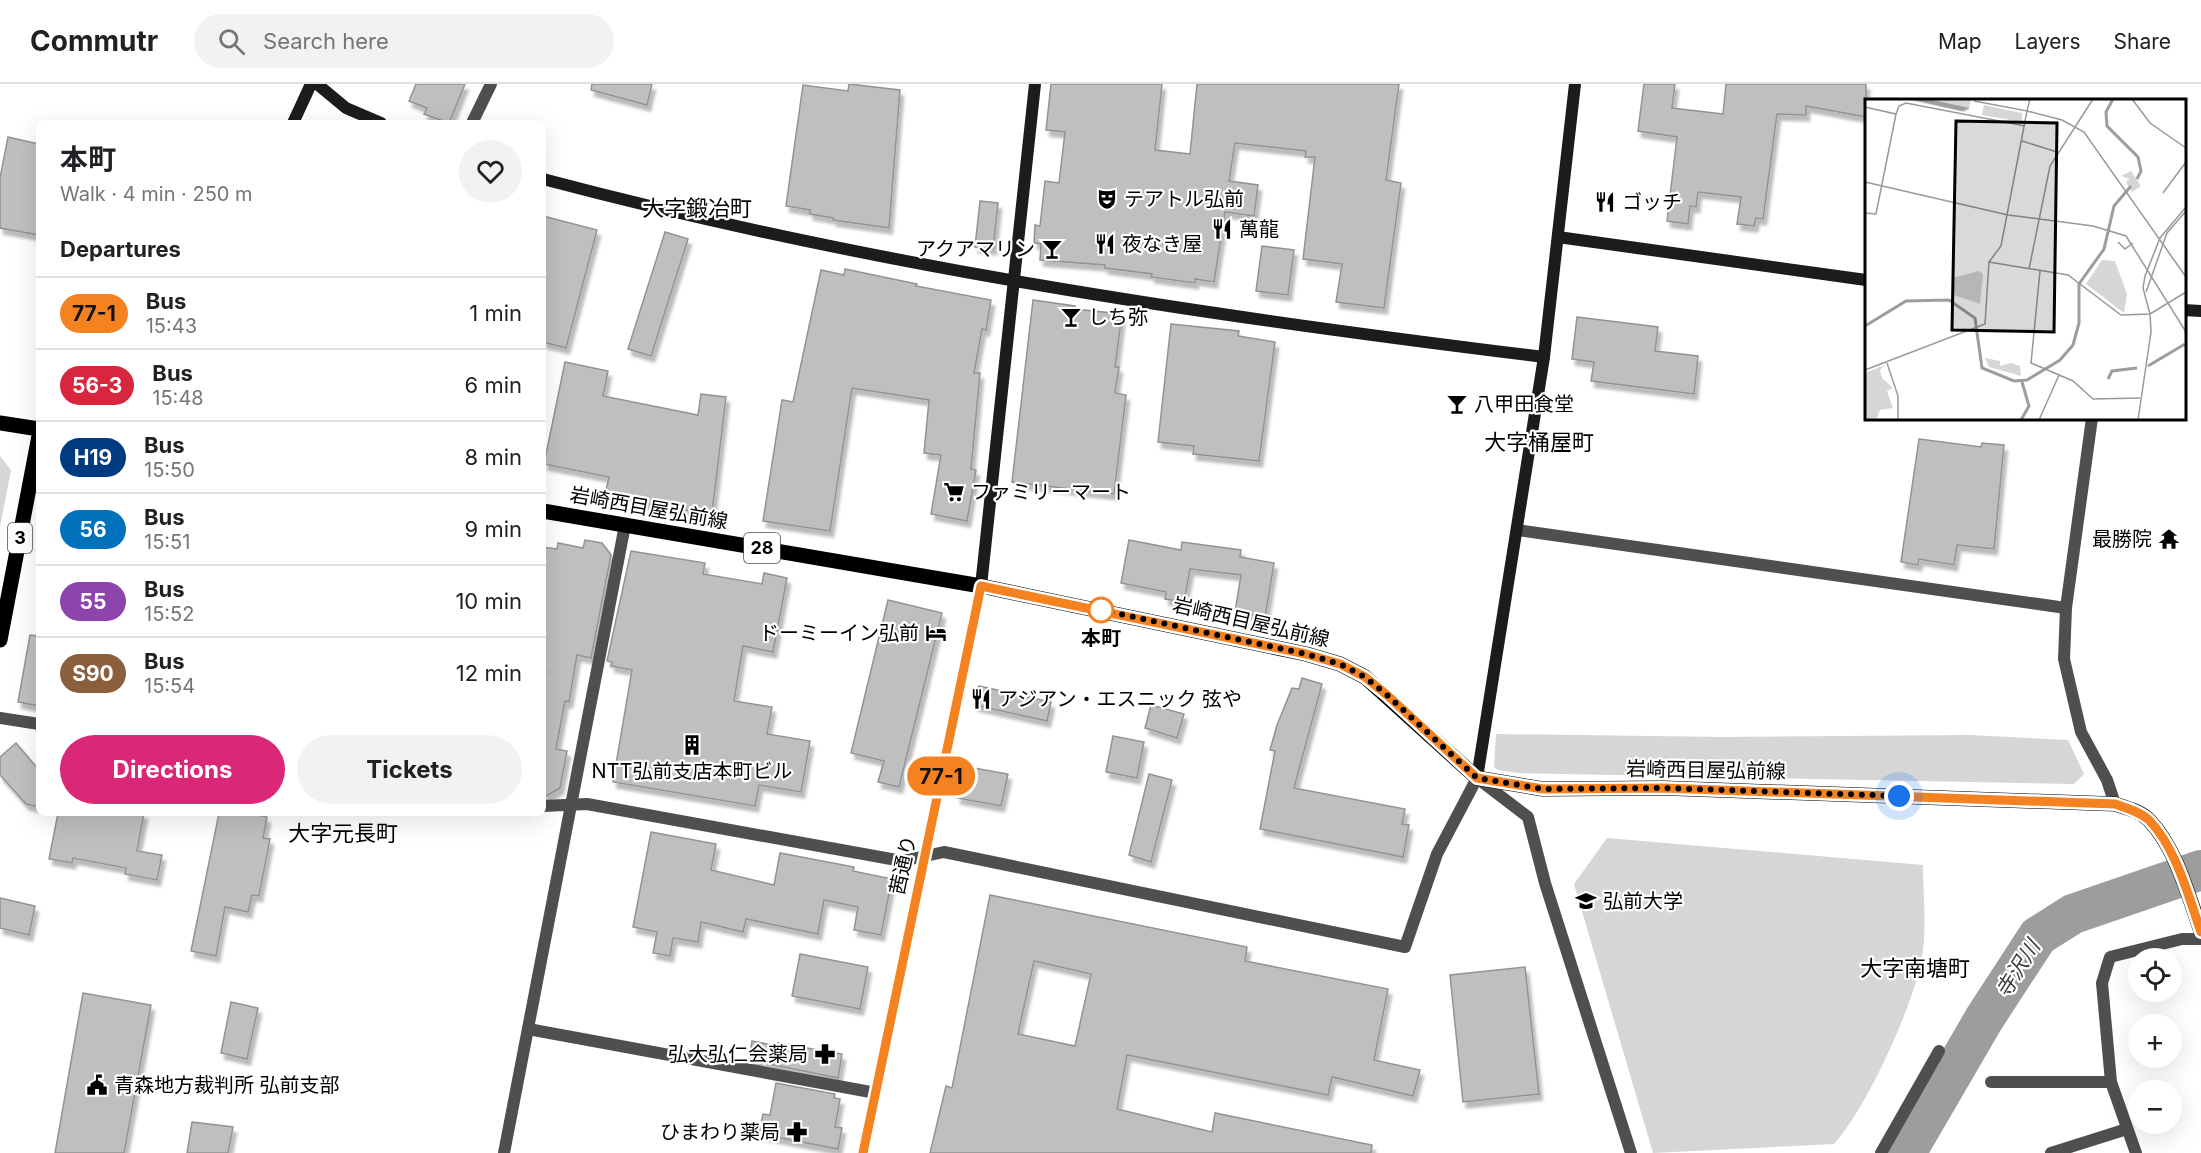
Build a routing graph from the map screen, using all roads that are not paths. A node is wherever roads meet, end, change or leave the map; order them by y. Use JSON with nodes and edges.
{"nodes":[{"id":1,"x":311,"y":84,"type":"edge"},
{"id":2,"x":317,"y":84,"type":"edge"},
{"id":3,"x":491,"y":84,"type":"edge"},
{"id":4,"x":1035,"y":84,"type":"edge"},
{"id":5,"x":1575,"y":84,"type":"edge"},
{"id":6,"x":294,"y":120,"type":"edge"},
{"id":7,"x":374,"y":120,"type":"edge"},
{"id":8,"x":473,"y":120,"type":"edge"},
{"id":9,"x":546,"y":180,"type":"edge"},
{"id":10,"x":1558,"y":237,"type":"junction"},
{"id":11,"x":1865,"y":280,"type":"edge"},
{"id":12,"x":1015,"y":282,"type":"junction"},
{"id":13,"x":2186,"y":310,"type":"edge"},
{"id":14,"x":2201,"y":311,"type":"edge"},
{"id":15,"x":1544,"y":357,"type":"junction"},
{"id":16,"x":2092,"y":420,"type":"edge"},
{"id":17,"x":0,"y":423,"type":"edge"},
{"id":18,"x":36,"y":429,"type":"edge"},
{"id":19,"x":36,"y":452,"type":"edge"},
{"id":20,"x":546,"y":512,"type":"edge"},
{"id":21,"x":625,"y":525,"type":"junction"},
{"id":22,"x":1517,"y":530,"type":"junction"},
{"id":23,"x":981,"y":586,"type":"junction"},
{"id":24,"x":2066,"y":608,"type":"junction"},
{"id":25,"x":0,"y":640,"type":"edge"},
{"id":26,"x":0,"y":718,"type":"edge"},
{"id":27,"x":36,"y":724,"type":"edge"},
{"id":28,"x":1477,"y":778,"type":"junction"},
{"id":29,"x":2115,"y":804,"type":"junction"},
{"id":30,"x":546,"y":806,"type":"edge"},
{"id":31,"x":571,"y":806,"type":"junction"},
{"id":32,"x":924,"y":858,"type":"junction"},
{"id":33,"x":2201,"y":933,"type":"edge"},
{"id":34,"x":528,"y":1029,"type":"junction"},
{"id":35,"x":1939,"y":1051,"type":"dead end"},
{"id":36,"x":1991,"y":1082,"type":"dead end"},
{"id":37,"x":2111,"y":1082,"type":"junction"},
{"id":38,"x":876,"y":1093,"type":"junction"},
{"id":39,"x":2127,"y":1129,"type":"junction"},
{"id":40,"x":504,"y":1153,"type":"edge"},
{"id":41,"x":863,"y":1153,"type":"edge"},
{"id":42,"x":1631,"y":1153,"type":"edge"},
{"id":43,"x":1881,"y":1153,"type":"edge"},
{"id":44,"x":2051,"y":1153,"type":"edge"},
{"id":45,"x":2136,"y":1153,"type":"edge"}],
"edges":[{"from":1,"to":6,"type":"street"},
{"from":2,"to":7,"type":"street"},
{"from":3,"to":8,"type":"street"},
{"from":4,"to":12,"type":"street","name":"茜通り"},
{"from":5,"to":10,"type":"street"},
{"from":9,"to":12,"type":"street"},
{"from":10,"to":11,"type":"street"},
{"from":10,"to":15,"type":"street"},
{"from":12,"to":15,"type":"street"},
{"from":12,"to":23,"type":"street","name":"茜通り"},
{"from":13,"to":14,"type":"street"},
{"from":15,"to":22,"type":"street"},
{"from":16,"to":24,"type":"street"},
{"from":17,"to":18,"type":"main road"},
{"from":19,"to":25,"type":"main road","number":"3"},
{"from":20,"to":21,"type":"main road","name":"岩崎西目屋弘前線","number":"28"},
{"from":21,"to":23,"type":"main road","name":"岩崎西目屋弘前線","number":"28"},
{"from":21,"to":31,"type":"street"},
{"from":22,"to":24,"type":"street"},
{"from":22,"to":28,"type":"street"},
{"from":23,"to":28,"type":"main road","name":"岩崎西目屋弘前線","number":"28"},
{"from":23,"to":32,"type":"street","name":"茜通り"},
{"from":24,"to":29,"type":"street"},
{"from":26,"to":27,"type":"street"},
{"from":28,"to":29,"type":"main road","name":"岩崎西目屋弘前線"},
{"from":28,"to":32,"type":"street"},
{"from":28,"to":42,"type":"street"},
{"from":29,"to":33,"type":"main road","name":"岩崎西目屋弘前線"},
{"from":30,"to":31,"type":"street"},
{"from":31,"to":32,"type":"street"},
{"from":31,"to":34,"type":"street"},
{"from":32,"to":38,"type":"street","name":"茜通り"},
{"from":33,"to":37,"type":"street"},
{"from":34,"to":38,"type":"street"},
{"from":34,"to":40,"type":"street"},
{"from":35,"to":43,"type":"street"},
{"from":36,"to":37,"type":"street"},
{"from":37,"to":39,"type":"street"},
{"from":38,"to":41,"type":"street","name":"茜通り"},
{"from":39,"to":44,"type":"street"},
{"from":39,"to":45,"type":"street"}]}
